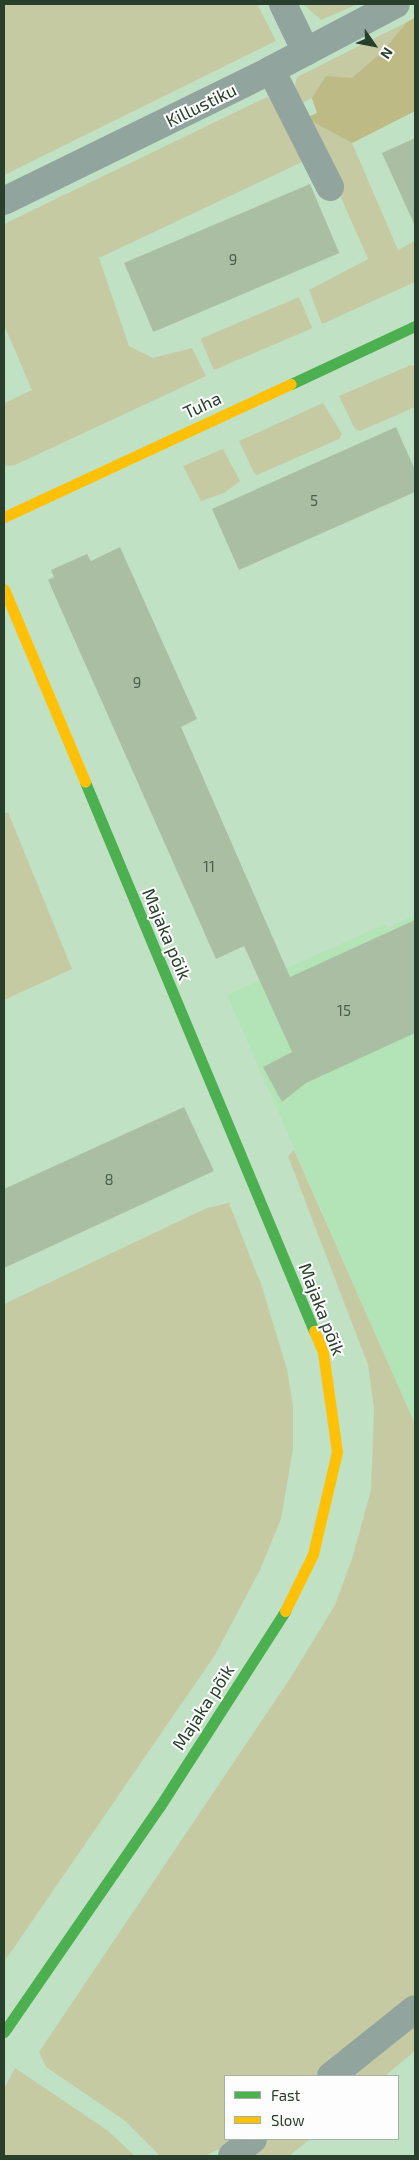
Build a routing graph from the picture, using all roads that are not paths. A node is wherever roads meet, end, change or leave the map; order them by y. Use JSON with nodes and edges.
{"nodes":[{"id":1,"x":283,"y":4,"type":"edge"},
{"id":2,"x":395,"y":4,"type":"edge"},
{"id":3,"x":306,"y":52,"type":"junction"},
{"id":4,"x":272,"y":70,"type":"junction"},
{"id":5,"x":330,"y":186,"type":"dead end"},
{"id":6,"x":4,"y":201,"type":"edge"},
{"id":7,"x":415,"y":326,"type":"edge"},
{"id":8,"x":4,"y":517,"type":"edge"},
{"id":9,"x":4,"y":589,"type":"edge"},
{"id":10,"x":415,"y":2009,"type":"edge"},
{"id":11,"x":4,"y":2032,"type":"edge"},
{"id":12,"x":332,"y":2075,"type":"edge"},
{"id":13,"x":252,"y":2140,"type":"edge"},
{"id":14,"x":232,"y":2156,"type":"edge"}],
"edges":[{"from":1,"to":3,"type":"street"},
{"from":2,"to":3,"type":"street","name":"Killustiku"},
{"from":3,"to":4,"type":"street","name":"Killustiku"},
{"from":4,"to":5,"type":"street"},
{"from":4,"to":6,"type":"street","name":"Killustiku"},
{"from":7,"to":8,"type":"street","name":"Tuha"},
{"from":9,"to":11,"type":"street","name":"Majaka põik"},
{"from":10,"to":12,"type":"street"},
{"from":13,"to":14,"type":"street"}]}
